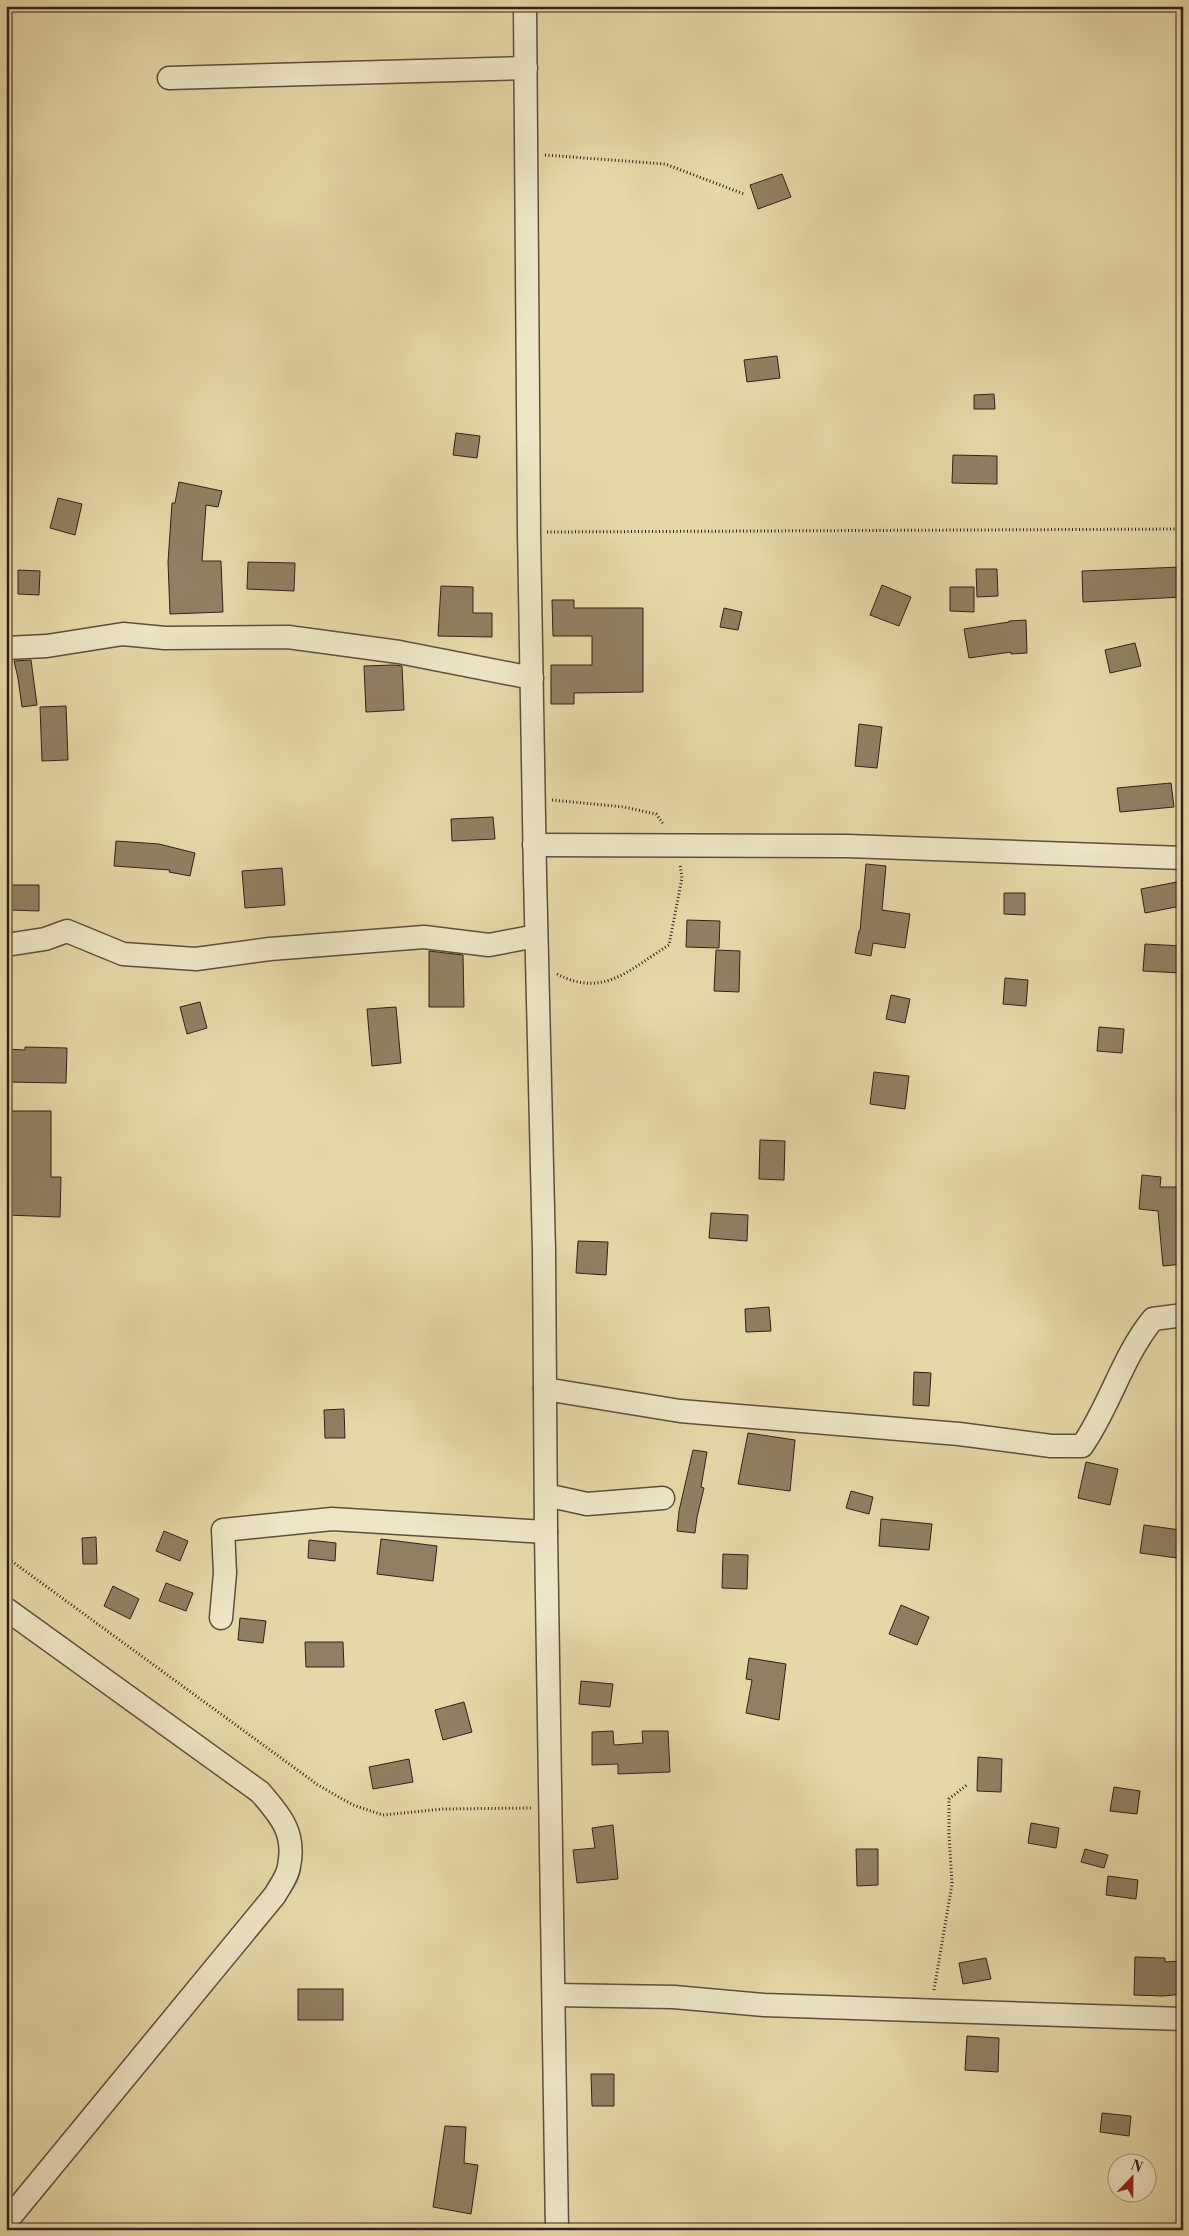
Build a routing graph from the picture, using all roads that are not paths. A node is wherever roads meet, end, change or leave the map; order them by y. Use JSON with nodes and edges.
{"nodes":[{"id":1,"x":525,"y":6,"type":"edge"},
{"id":2,"x":526,"y":68,"type":"junction"},
{"id":3,"x":169,"y":78,"type":"dead end"},
{"id":4,"x":6,"y":648,"type":"edge"},
{"id":5,"x":532,"y":678,"type":"junction"},
{"id":6,"x":534,"y":845,"type":"junction"},
{"id":7,"x":1183,"y":858,"type":"edge"},
{"id":8,"x":536,"y":936,"type":"junction"},
{"id":9,"x":6,"y":945,"type":"edge"},
{"id":10,"x":1183,"y":1315,"type":"edge"},
{"id":11,"x":545,"y":1389,"type":"junction"},
{"id":12,"x":546,"y":1495,"type":"junction"},
{"id":13,"x":663,"y":1498,"type":"dead end"},
{"id":14,"x":546,"y":1532,"type":"junction"},
{"id":15,"x":6,"y":1608,"type":"edge"},
{"id":16,"x":221,"y":1618,"type":"dead end"},
{"id":17,"x":554,"y":1995,"type":"junction"},
{"id":18,"x":1183,"y":2019,"type":"edge"},
{"id":19,"x":6,"y":2222,"type":"edge"},
{"id":20,"x":557,"y":2230,"type":"edge"}],
"edges":[{"from":1,"to":2,"type":"street"},
{"from":2,"to":3,"type":"street"},
{"from":2,"to":5,"type":"street"},
{"from":4,"to":5,"type":"street"},
{"from":5,"to":6,"type":"street"},
{"from":6,"to":7,"type":"street"},
{"from":6,"to":8,"type":"street"},
{"from":8,"to":9,"type":"street"},
{"from":8,"to":11,"type":"street"},
{"from":10,"to":11,"type":"street"},
{"from":11,"to":12,"type":"street"},
{"from":12,"to":13,"type":"street"},
{"from":12,"to":14,"type":"street"},
{"from":14,"to":16,"type":"street"},
{"from":14,"to":17,"type":"street"},
{"from":15,"to":19,"type":"street"},
{"from":17,"to":18,"type":"street"},
{"from":17,"to":20,"type":"street"}]}
